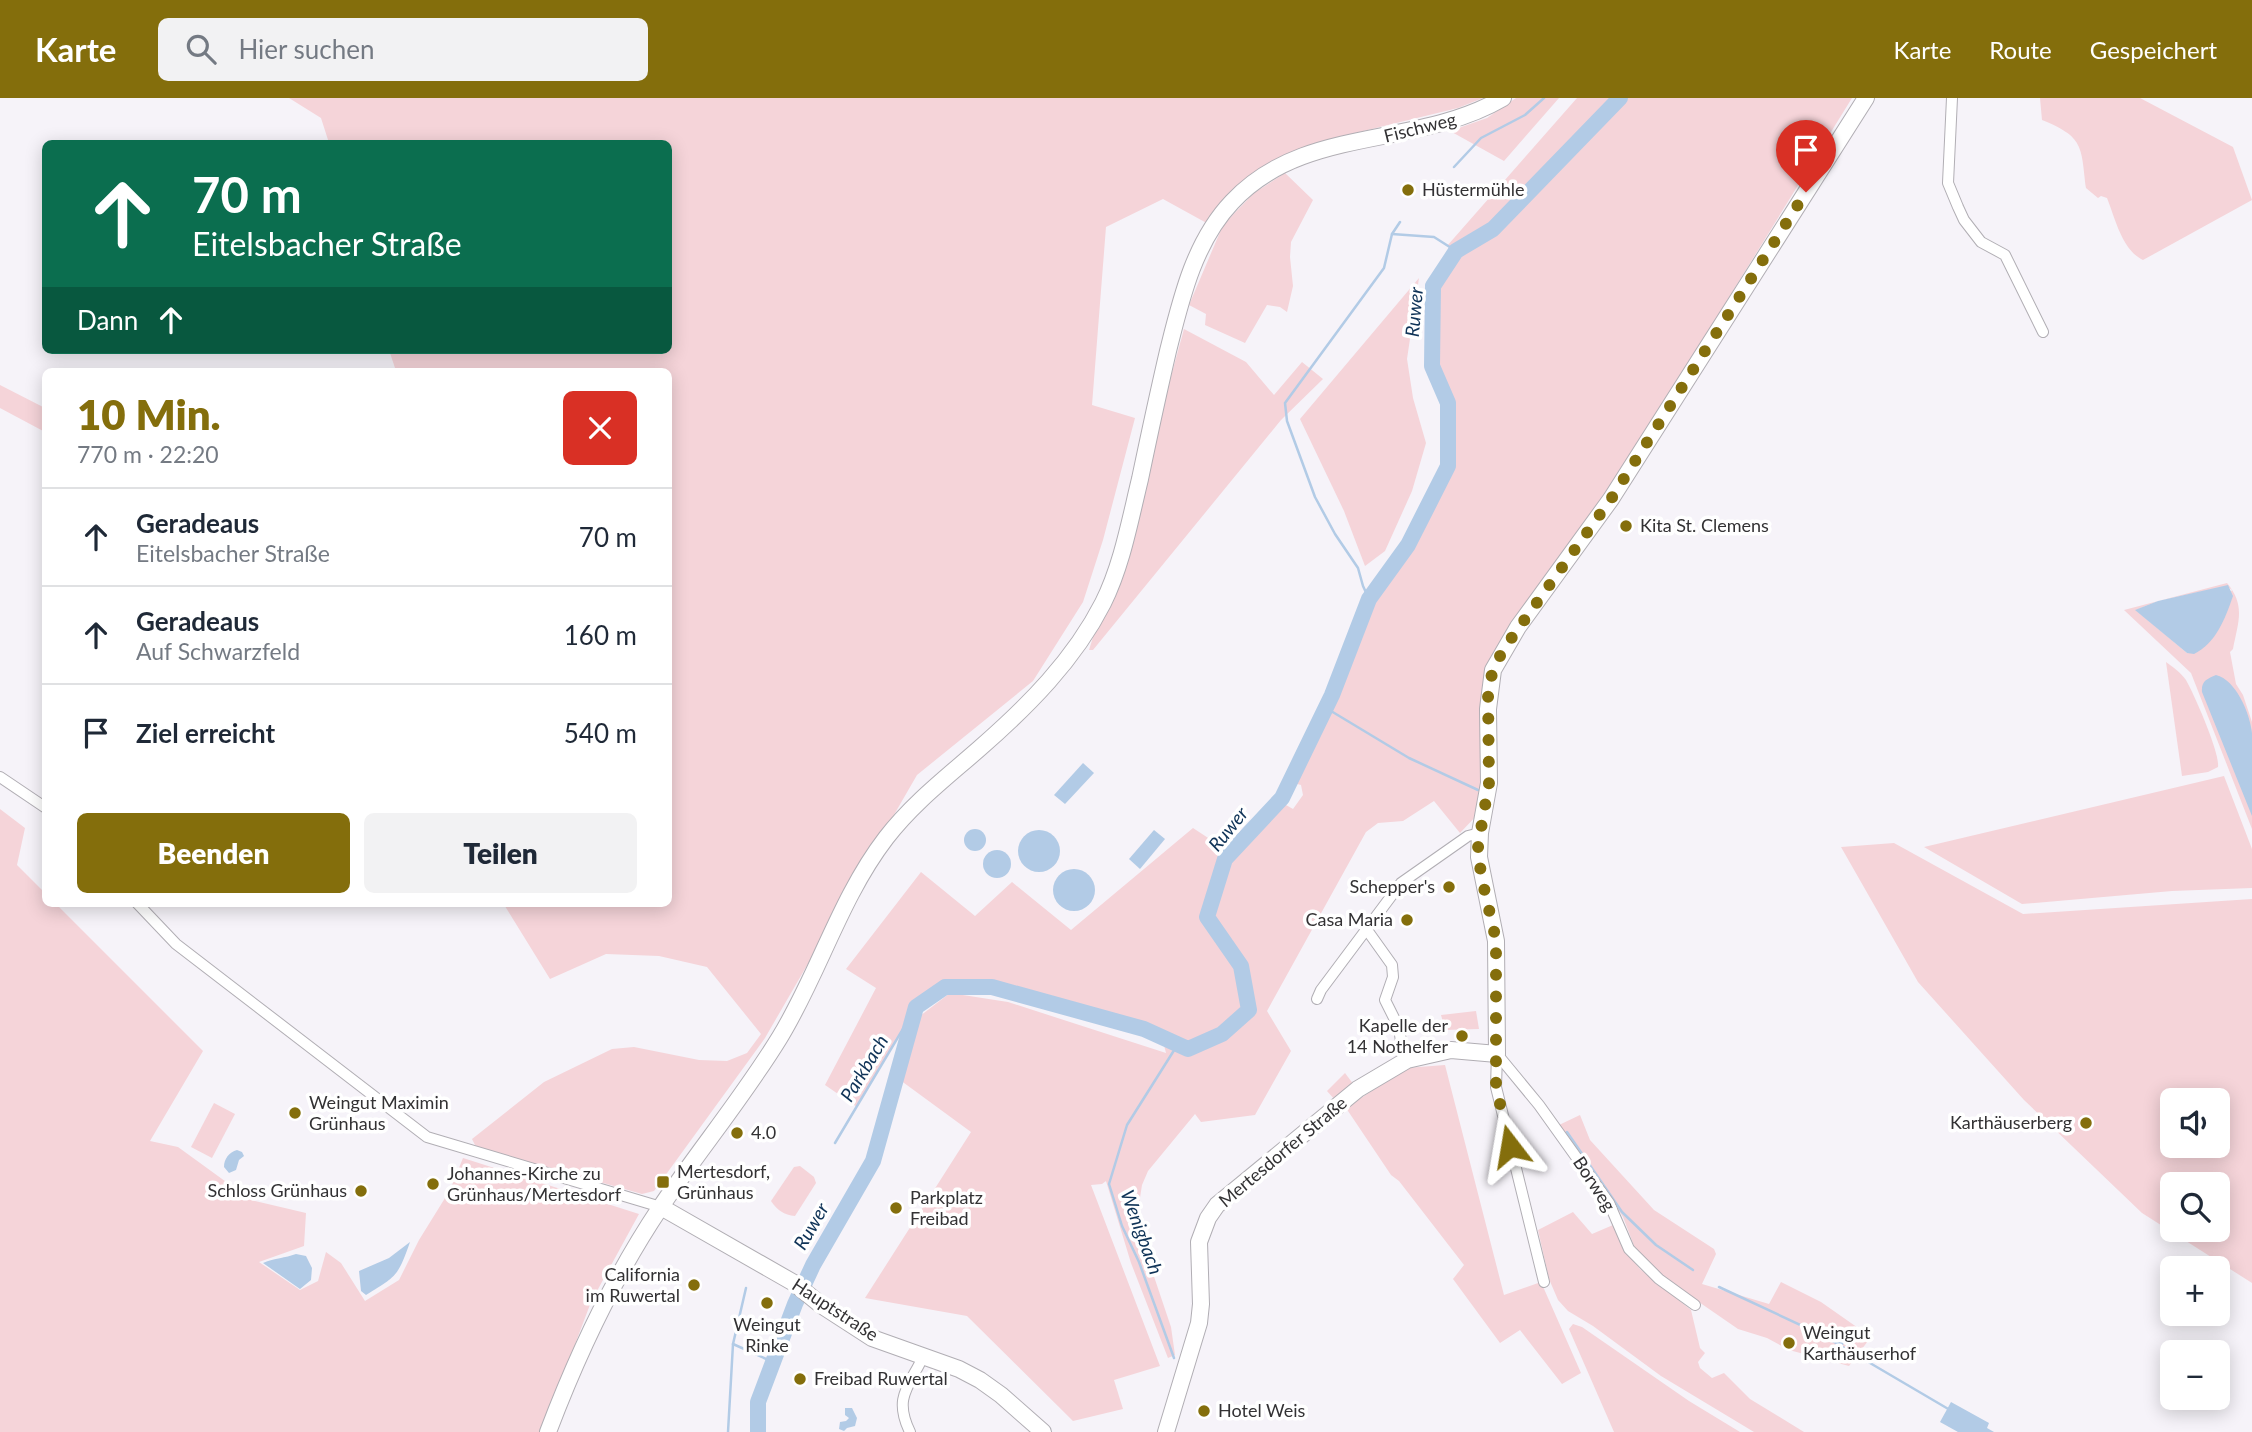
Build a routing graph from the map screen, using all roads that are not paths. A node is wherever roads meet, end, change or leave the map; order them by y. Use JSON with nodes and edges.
{"nodes":[{"id":1,"x":1503,"y":98,"type":"edge"},
{"id":2,"x":1866,"y":98,"type":"edge"},
{"id":3,"x":1952,"y":98,"type":"edge"},
{"id":4,"x":2043,"y":332,"type":"dead end"},
{"id":5,"x":0,"y":776,"type":"edge"},
{"id":6,"x":42,"y":805,"type":"edge"},
{"id":7,"x":1480,"y":833,"type":"junction"},
{"id":8,"x":141,"y":907,"type":"edge"},
{"id":9,"x":1367,"y":930,"type":"junction"},
{"id":10,"x":1317,"y":999,"type":"dead end"},
{"id":11,"x":1497,"y":1054,"type":"junction"},
{"id":12,"x":1407,"y":1059,"type":"junction"},
{"id":13,"x":661,"y":1207,"type":"junction"},
{"id":14,"x":1544,"y":1282,"type":"dead end"},
{"id":15,"x":1695,"y":1305,"type":"dead end"},
{"id":16,"x":924,"y":1355,"type":"junction"},
{"id":17,"x":548,"y":1432,"type":"edge"},
{"id":18,"x":910,"y":1432,"type":"edge"},
{"id":19,"x":1043,"y":1432,"type":"edge"},
{"id":20,"x":1167,"y":1432,"type":"edge"}],
"edges":[{"from":1,"to":13,"type":"street","name":"Fischweg"},
{"from":2,"to":7,"type":"street"},
{"from":3,"to":4,"type":"street"},
{"from":5,"to":6,"type":"street"},
{"from":7,"to":9,"type":"street"},
{"from":7,"to":11,"type":"street"},
{"from":8,"to":13,"type":"street"},
{"from":9,"to":10,"type":"street"},
{"from":9,"to":12,"type":"street"},
{"from":11,"to":12,"type":"street","name":"Mertesdorfer Straße"},
{"from":11,"to":14,"type":"street"},
{"from":11,"to":15,"type":"street","name":"Borweg"},
{"from":12,"to":20,"type":"street","name":"Mertesdorfer Straße"},
{"from":13,"to":16,"type":"street","name":"Hauptstraße"},
{"from":13,"to":17,"type":"street","name":"Fischweg"},
{"from":16,"to":18,"type":"street"},
{"from":16,"to":19,"type":"street","name":"Hauptstraße"}]}
